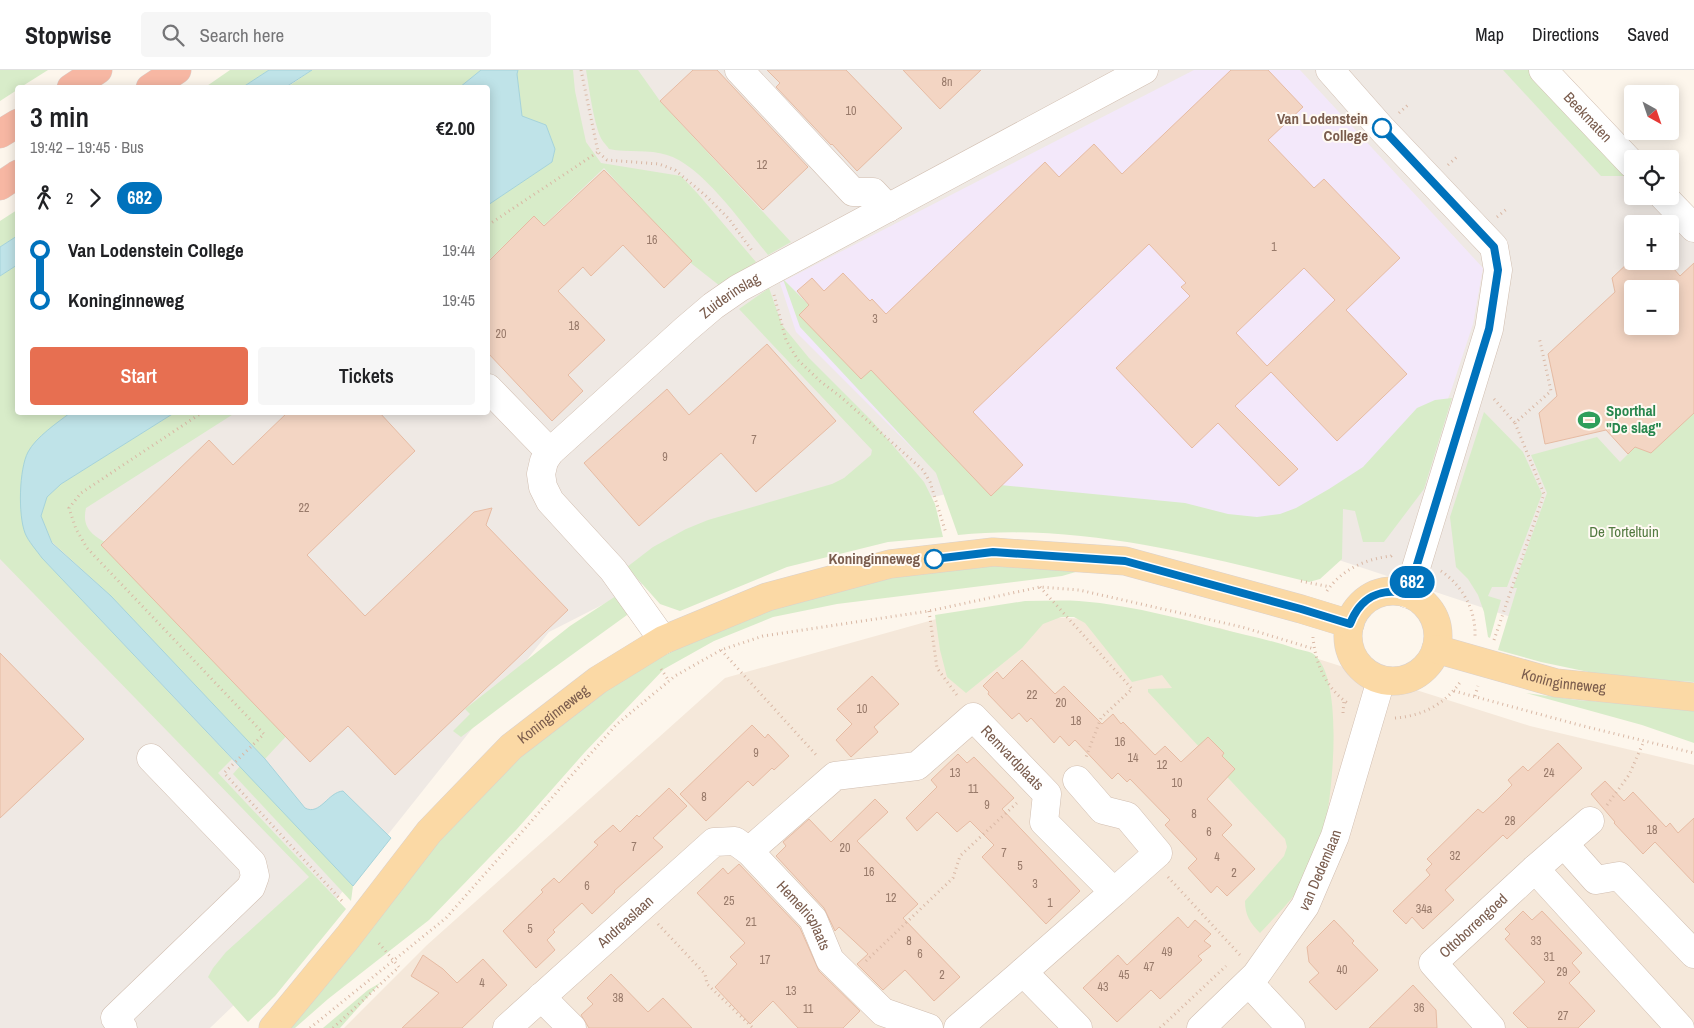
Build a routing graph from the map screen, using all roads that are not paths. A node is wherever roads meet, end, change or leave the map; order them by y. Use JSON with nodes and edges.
{"nodes":[{"id":1,"x":98,"y":70,"type":"edge"},
{"id":2,"x":177,"y":70,"type":"edge"},
{"id":3,"x":739,"y":70,"type":"edge"},
{"id":4,"x":1144,"y":70,"type":"edge"},
{"id":5,"x":1330,"y":70,"type":"edge"},
{"id":6,"x":1544,"y":70,"type":"edge"},
{"id":7,"x":76,"y":85,"type":"edge"},
{"id":8,"x":154,"y":85,"type":"edge"},
{"id":9,"x":15,"y":125,"type":"edge"},
{"id":10,"x":0,"y":134,"type":"edge"},
{"id":11,"x":1624,"y":155,"type":"edge"},
{"id":12,"x":15,"y":176,"type":"edge"},
{"id":13,"x":0,"y":186,"type":"edge"},
{"id":14,"x":879,"y":191,"type":"junction"},
{"id":15,"x":1672,"y":205,"type":"edge"},
{"id":16,"x":1694,"y":228,"type":"edge"},
{"id":17,"x":490,"y":390,"type":"edge"},
{"id":18,"x":550,"y":452,"type":"junction"},
{"id":19,"x":1408,"y":594,"type":"junction"},
{"id":20,"x":1350,"y":624,"type":"junction"},
{"id":21,"x":663,"y":640,"type":"junction"},
{"id":22,"x":1436,"y":649,"type":"junction"},
{"id":23,"x":1382,"y":680,"type":"junction"},
{"id":24,"x":1694,"y":697,"type":"edge"},
{"id":25,"x":151,"y":758,"type":"dead end"},
{"id":26,"x":1077,"y":780,"type":"road end"},
{"id":27,"x":1590,"y":821,"type":"road end"},
{"id":28,"x":1564,"y":844,"type":"junction"},
{"id":29,"x":749,"y":851,"type":"junction"},
{"id":30,"x":1535,"y":869,"type":"junction"},
{"id":31,"x":1114,"y":892,"type":"junction"},
{"id":32,"x":1694,"y":954,"type":"edge"},
{"id":33,"x":1023,"y":972,"type":"junction"},
{"id":34,"x":1253,"y":979,"type":"junction"},
{"id":35,"x":541,"y":996,"type":"junction"},
{"id":36,"x":124,"y":1028,"type":"edge"},
{"id":37,"x":273,"y":1028,"type":"edge"},
{"id":38,"x":507,"y":1028,"type":"edge"},
{"id":39,"x":572,"y":1028,"type":"edge"},
{"id":40,"x":929,"y":1028,"type":"edge"},
{"id":41,"x":958,"y":1028,"type":"edge"},
{"id":42,"x":1078,"y":1028,"type":"edge"},
{"id":43,"x":1201,"y":1028,"type":"edge"},
{"id":44,"x":1291,"y":1028,"type":"edge"},
{"id":45,"x":1491,"y":1028,"type":"edge"},
{"id":46,"x":1680,"y":1028,"type":"edge"}],
"edges":[{"from":1,"to":7,"type":"highway"},
{"from":2,"to":8,"type":"highway"},
{"from":3,"to":14,"type":"street"},
{"from":4,"to":14,"type":"street","name":"Zuiderinslag"},
{"from":5,"to":19,"type":"street"},
{"from":6,"to":11,"type":"street","name":"Beekmaten"},
{"from":9,"to":10,"type":"highway"},
{"from":12,"to":13,"type":"highway"},
{"from":14,"to":18,"type":"street","name":"Zuiderinslag"},
{"from":15,"to":16,"type":"street"},
{"from":17,"to":18,"type":"street"},
{"from":18,"to":21,"type":"street","name":"Zuiderinslag"},
{"from":19,"to":20,"type":"main road"},
{"from":19,"to":22,"type":"main road"},
{"from":20,"to":21,"type":"main road","name":"Koninginneweg"},
{"from":20,"to":23,"type":"main road"},
{"from":21,"to":37,"type":"main road","name":"Koninginneweg"},
{"from":22,"to":23,"type":"main road"},
{"from":22,"to":24,"type":"main road","name":"Koninginneweg"},
{"from":23,"to":34,"type":"street","name":"van Dedemlaan"},
{"from":25,"to":36,"type":"street"},
{"from":26,"to":31,"type":"street"},
{"from":27,"to":28,"type":"street","name":"Ottoborrengoed"},
{"from":28,"to":30,"type":"street","name":"Ottoborrengoed"},
{"from":28,"to":32,"type":"street"},
{"from":29,"to":31,"type":"street","name":"Remvardplaats"},
{"from":29,"to":35,"type":"street","name":"Andreaslaan"},
{"from":29,"to":40,"type":"street","name":"Hemelricplaats"},
{"from":30,"to":45,"type":"street","name":"Ottoborrengoed"},
{"from":30,"to":46,"type":"street"},
{"from":31,"to":33,"type":"street"},
{"from":33,"to":41,"type":"street"},
{"from":33,"to":42,"type":"street"},
{"from":34,"to":43,"type":"street","name":"van Dedemlaan"},
{"from":34,"to":44,"type":"street"},
{"from":35,"to":38,"type":"street","name":"Andreaslaan"},
{"from":35,"to":39,"type":"street"}]}
